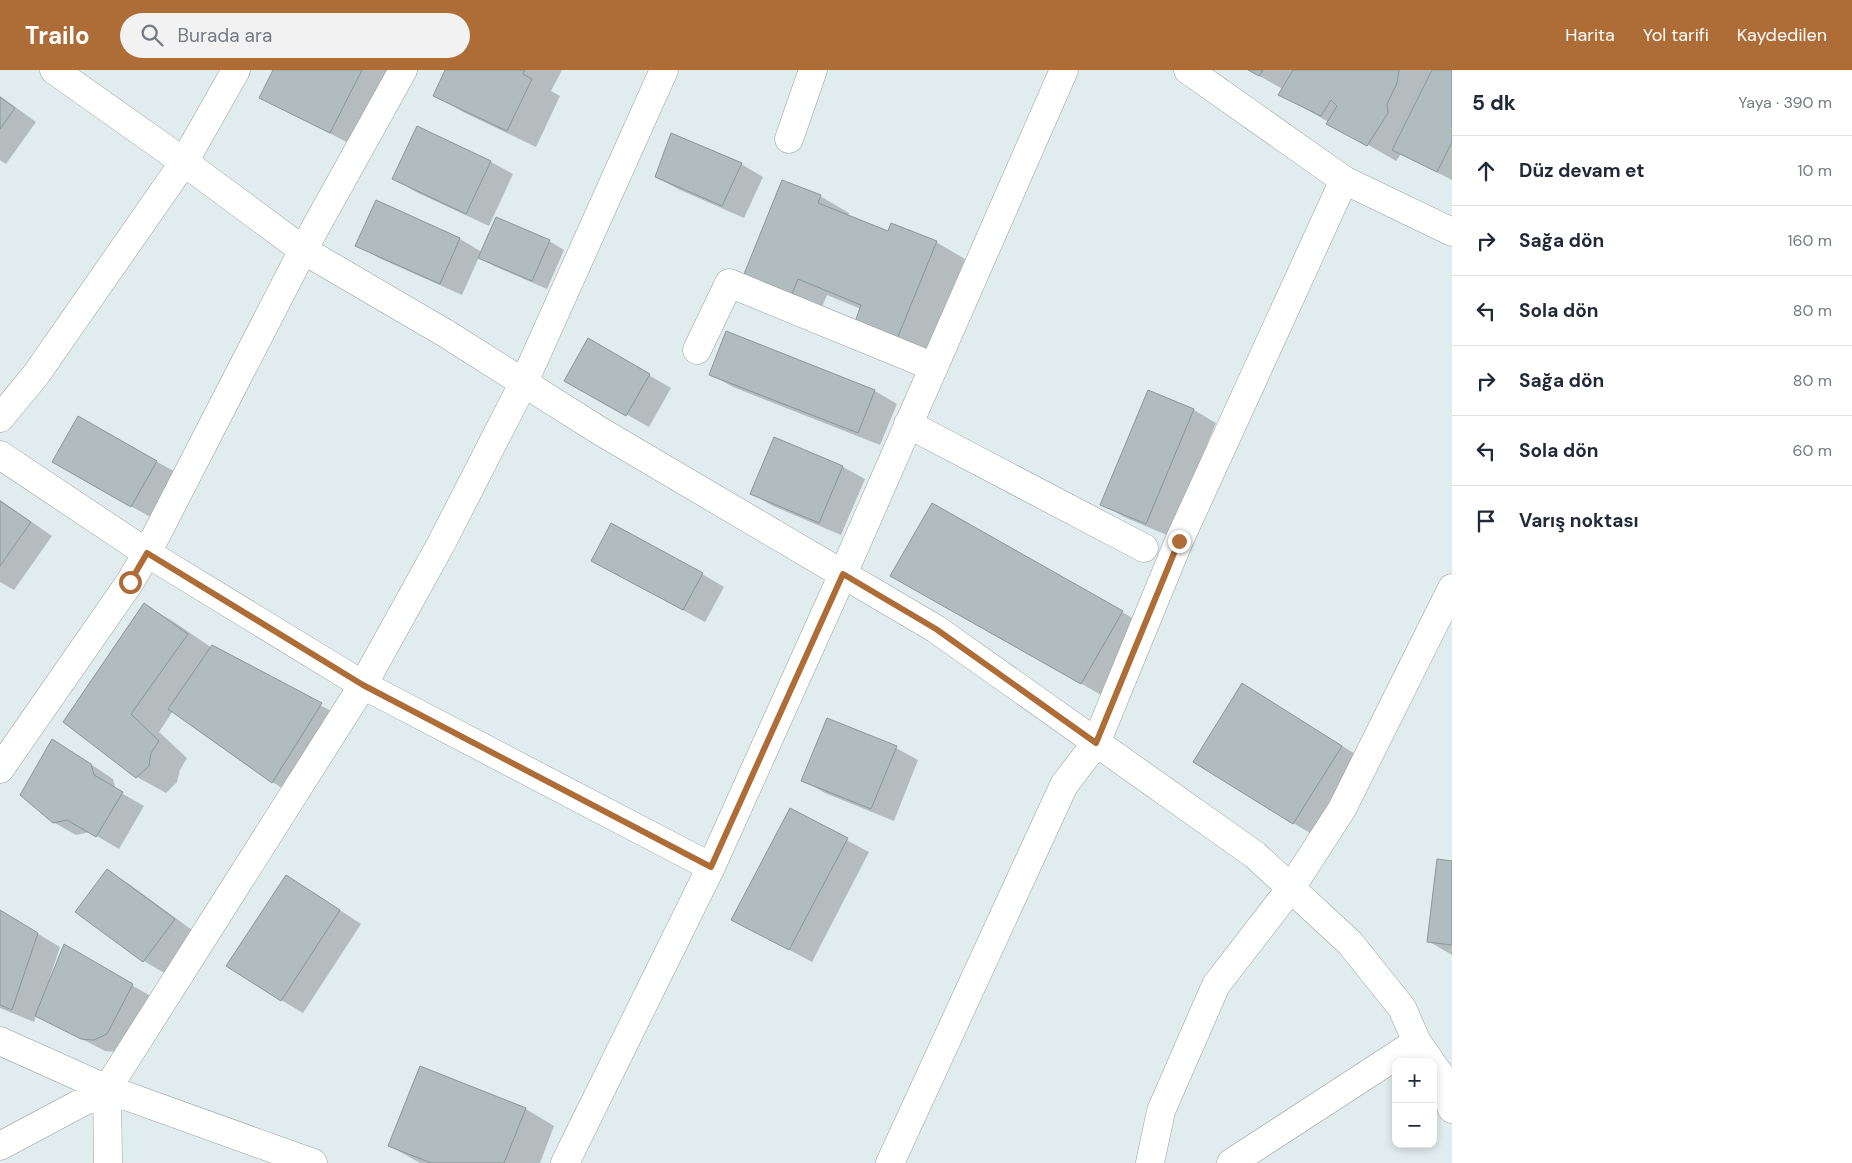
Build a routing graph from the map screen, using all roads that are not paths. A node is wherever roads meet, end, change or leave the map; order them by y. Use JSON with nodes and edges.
{"nodes":[{"id":1,"x":54,"y":70,"type":"edge"},
{"id":2,"x":236,"y":70,"type":"edge"},
{"id":3,"x":403,"y":70,"type":"edge"},
{"id":4,"x":664,"y":70,"type":"edge"},
{"id":5,"x":813,"y":70,"type":"edge"},
{"id":6,"x":1064,"y":70,"type":"edge"},
{"id":7,"x":1188,"y":70,"type":"edge"},
{"id":8,"x":788,"y":139,"type":"dead end"},
{"id":9,"x":184,"y":162,"type":"junction"},
{"id":10,"x":1344,"y":180,"type":"junction"},
{"id":11,"x":1452,"y":232,"type":"edge"},
{"id":12,"x":302,"y":250,"type":"junction"},
{"id":13,"x":697,"y":350,"type":"dead end"},
{"id":14,"x":934,"y":367,"type":"junction"},
{"id":15,"x":524,"y":382,"type":"junction"},
{"id":16,"x":0,"y":418,"type":"edge"},
{"id":17,"x":908,"y":424,"type":"junction"},
{"id":18,"x":0,"y":455,"type":"edge"},
{"id":19,"x":1144,"y":548,"type":"dead end"},
{"id":20,"x":147,"y":553,"type":"junction"},
{"id":21,"x":843,"y":574,"type":"junction"},
{"id":22,"x":1452,"y":588,"type":"edge"},
{"id":23,"x":363,"y":685,"type":"junction"},
{"id":24,"x":1096,"y":743,"type":"junction"},
{"id":25,"x":0,"y":769,"type":"edge"},
{"id":26,"x":711,"y":867,"type":"junction"},
{"id":27,"x":1291,"y":888,"type":"junction"},
{"id":28,"x":0,"y":1040,"type":"edge"},
{"id":29,"x":1433,"y":1058,"type":"edge"},
{"id":30,"x":1437,"y":1067,"type":"edge"},
{"id":31,"x":1392,"y":1082,"type":"edge"},
{"id":32,"x":107,"y":1089,"type":"junction"},
{"id":33,"x":1452,"y":1109,"type":"edge"},
{"id":34,"x":0,"y":1146,"type":"edge"},
{"id":35,"x":108,"y":1163,"type":"edge"},
{"id":36,"x":313,"y":1163,"type":"edge"},
{"id":37,"x":565,"y":1163,"type":"edge"},
{"id":38,"x":890,"y":1163,"type":"edge"},
{"id":39,"x":1150,"y":1163,"type":"edge"},
{"id":40,"x":1231,"y":1163,"type":"edge"}],
"edges":[{"from":1,"to":9,"type":"street"},
{"from":2,"to":9,"type":"street"},
{"from":3,"to":12,"type":"street"},
{"from":4,"to":15,"type":"street"},
{"from":5,"to":8,"type":"street"},
{"from":6,"to":14,"type":"street"},
{"from":7,"to":10,"type":"street"},
{"from":9,"to":12,"type":"street"},
{"from":9,"to":16,"type":"street"},
{"from":10,"to":11,"type":"street"},
{"from":10,"to":24,"type":"street"},
{"from":12,"to":15,"type":"street"},
{"from":12,"to":20,"type":"street"},
{"from":13,"to":14,"type":"street"},
{"from":14,"to":17,"type":"street"},
{"from":15,"to":21,"type":"street"},
{"from":15,"to":23,"type":"street"},
{"from":17,"to":19,"type":"street"},
{"from":17,"to":21,"type":"street"},
{"from":18,"to":20,"type":"street"},
{"from":20,"to":23,"type":"street"},
{"from":20,"to":25,"type":"street"},
{"from":21,"to":24,"type":"street"},
{"from":21,"to":26,"type":"street"},
{"from":22,"to":27,"type":"street"},
{"from":23,"to":26,"type":"street"},
{"from":23,"to":32,"type":"street"},
{"from":24,"to":27,"type":"street"},
{"from":24,"to":38,"type":"street"},
{"from":26,"to":37,"type":"street"},
{"from":27,"to":29,"type":"street"},
{"from":27,"to":39,"type":"street"},
{"from":28,"to":32,"type":"street"},
{"from":30,"to":33,"type":"street"},
{"from":31,"to":40,"type":"street"},
{"from":32,"to":34,"type":"street"},
{"from":32,"to":35,"type":"street"},
{"from":32,"to":36,"type":"street"}]}
